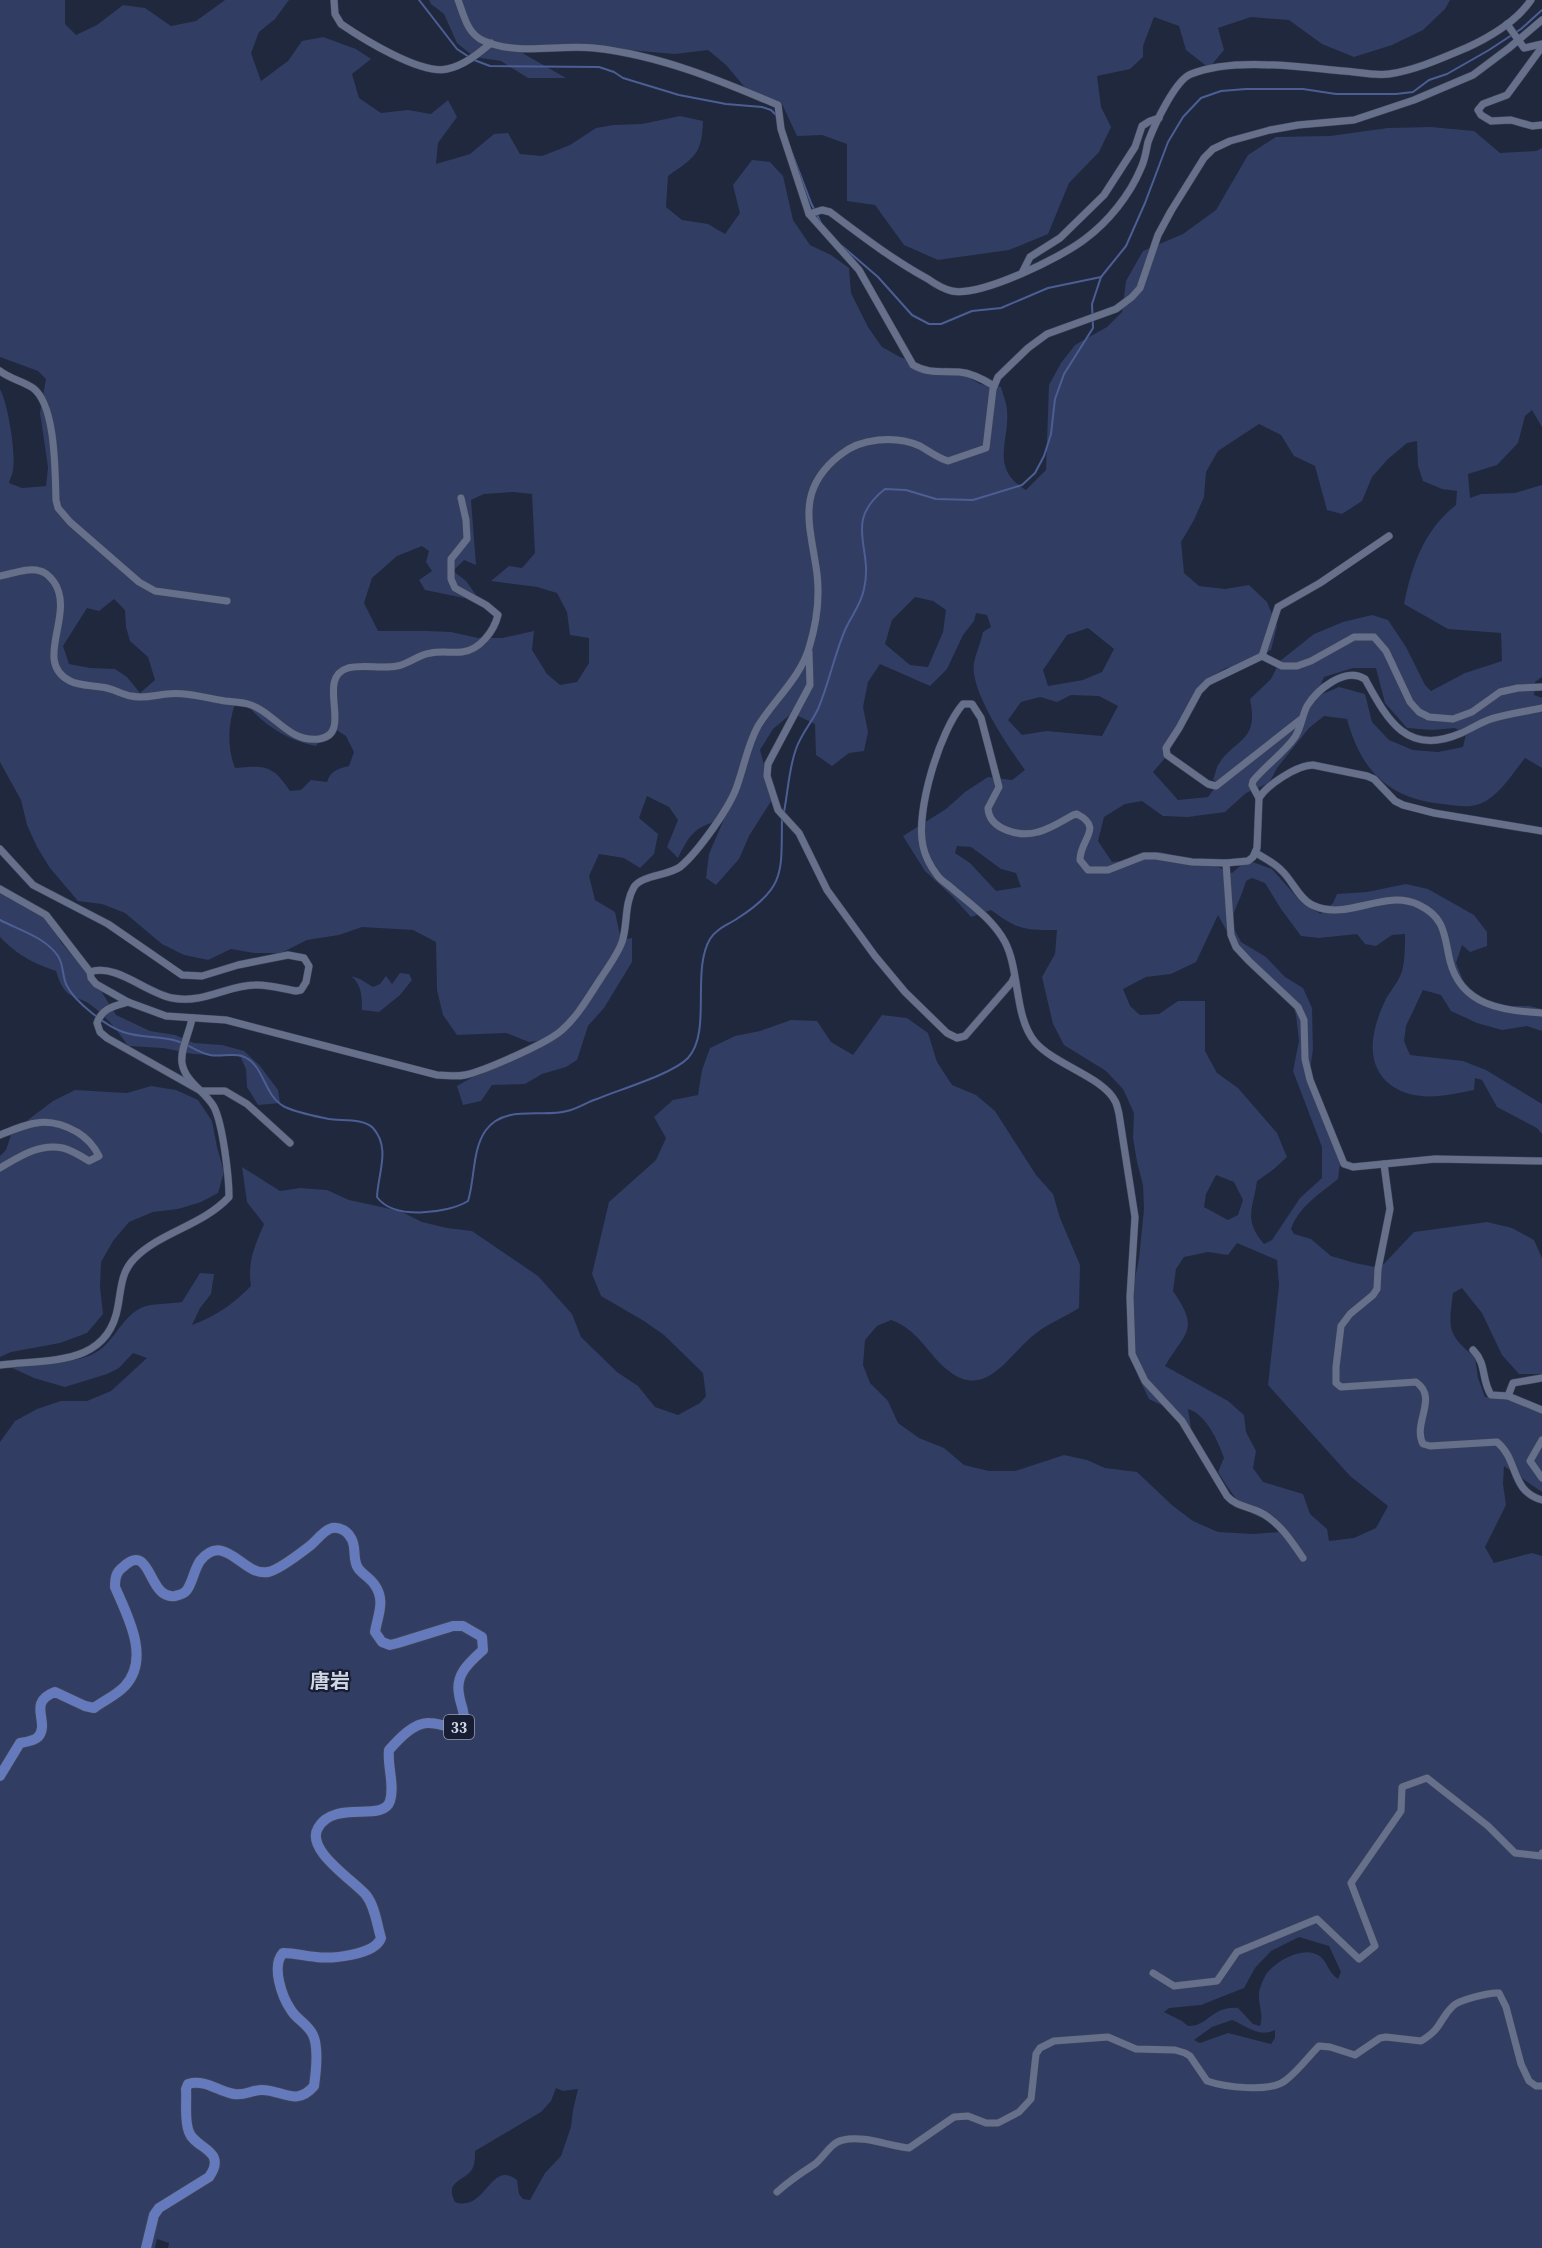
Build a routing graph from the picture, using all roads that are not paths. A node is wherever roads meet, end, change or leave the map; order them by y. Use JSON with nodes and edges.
{"nodes":[{"id":1,"x":334,"y":0,"type":"edge"},
{"id":2,"x":458,"y":0,"type":"edge"},
{"id":3,"x":1531,"y":0,"type":"edge"},
{"id":4,"x":1542,"y":20,"type":"edge"},
{"id":5,"x":1507,"y":24,"type":"junction"},
{"id":6,"x":1518,"y":40,"type":"junction"},
{"id":7,"x":491,"y":43,"type":"junction"},
{"id":8,"x":1542,"y":46,"type":"edge"},
{"id":9,"x":1159,"y":118,"type":"junction"},
{"id":10,"x":1542,"y":124,"type":"edge"},
{"id":11,"x":809,"y":214,"type":"junction"},
{"id":12,"x":1022,"y":273,"type":"junction"},
{"id":13,"x":0,"y":371,"type":"edge"},
{"id":14,"x":994,"y":386,"type":"junction"},
{"id":15,"x":461,"y":498,"type":"dead end"},
{"id":16,"x":1389,"y":536,"type":"dead end"},
{"id":17,"x":0,"y":576,"type":"edge"},
{"id":18,"x":227,"y":601,"type":"dead end"},
{"id":19,"x":808,"y":649,"type":"junction"},
{"id":20,"x":1262,"y":656,"type":"junction"},
{"id":21,"x":1542,"y":687,"type":"edge"},
{"id":22,"x":1542,"y":708,"type":"edge"},
{"id":23,"x":1302,"y":719,"type":"junction"},
{"id":24,"x":1259,"y":798,"type":"junction"},
{"id":25,"x":1542,"y":831,"type":"edge"},
{"id":26,"x":0,"y":849,"type":"edge"},
{"id":27,"x":1256,"y":853,"type":"junction"},
{"id":28,"x":1226,"y":863,"type":"junction"},
{"id":29,"x":0,"y":889,"type":"edge"},
{"id":30,"x":1014,"y":971,"type":"junction"},
{"id":31,"x":90,"y":972,"type":"junction"},
{"id":32,"x":128,"y":1002,"type":"junction"},
{"id":33,"x":1542,"y":1013,"type":"edge"},
{"id":34,"x":191,"y":1021,"type":"junction"},
{"id":35,"x":201,"y":1091,"type":"junction"},
{"id":36,"x":0,"y":1135,"type":"edge"},
{"id":37,"x":290,"y":1143,"type":"dead end"},
{"id":38,"x":1542,"y":1161,"type":"edge"},
{"id":39,"x":1384,"y":1164,"type":"junction"},
{"id":40,"x":0,"y":1168,"type":"edge"},
{"id":41,"x":1473,"y":1350,"type":"dead end"},
{"id":42,"x":0,"y":1365,"type":"edge"},
{"id":43,"x":1542,"y":1378,"type":"edge"},
{"id":44,"x":1508,"y":1396,"type":"junction"},
{"id":45,"x":1542,"y":1410,"type":"edge"},
{"id":46,"x":1542,"y":1440,"type":"edge"},
{"id":47,"x":1542,"y":1478,"type":"edge"},
{"id":48,"x":1542,"y":1500,"type":"edge"},
{"id":49,"x":1303,"y":1558,"type":"dead end"},
{"id":50,"x":0,"y":1776,"type":"edge"},
{"id":51,"x":1542,"y":1853,"type":"edge"},
{"id":52,"x":1153,"y":1973,"type":"dead end"},
{"id":53,"x":1542,"y":2086,"type":"edge"},
{"id":54,"x":777,"y":2192,"type":"dead end"},
{"id":55,"x":146,"y":2248,"type":"edge"}],
"edges":[{"from":1,"to":7,"type":"street"},
{"from":2,"to":7,"type":"street"},
{"from":3,"to":5,"type":"street"},
{"from":4,"to":6,"type":"street"},
{"from":5,"to":6,"type":"street"},
{"from":5,"to":9,"type":"street"},
{"from":6,"to":8,"type":"street"},
{"from":6,"to":14,"type":"street"},
{"from":7,"to":11,"type":"street"},
{"from":8,"to":10,"type":"street"},
{"from":9,"to":12,"type":"street"},
{"from":9,"to":12,"type":"street"},
{"from":11,"to":12,"type":"street"},
{"from":11,"to":14,"type":"street"},
{"from":13,"to":18,"type":"street"},
{"from":14,"to":19,"type":"street"},
{"from":15,"to":17,"type":"street"},
{"from":16,"to":20,"type":"street"},
{"from":19,"to":30,"type":"street"},
{"from":19,"to":34,"type":"street"},
{"from":20,"to":21,"type":"street"},
{"from":20,"to":23,"type":"street"},
{"from":22,"to":23,"type":"street"},
{"from":23,"to":24,"type":"street"},
{"from":24,"to":25,"type":"street"},
{"from":24,"to":27,"type":"street"},
{"from":26,"to":31,"type":"street"},
{"from":27,"to":28,"type":"street"},
{"from":27,"to":33,"type":"street"},
{"from":28,"to":30,"type":"street"},
{"from":28,"to":39,"type":"street"},
{"from":29,"to":31,"type":"street"},
{"from":30,"to":49,"type":"street"},
{"from":31,"to":32,"type":"street"},
{"from":32,"to":34,"type":"street"},
{"from":32,"to":35,"type":"street"},
{"from":34,"to":35,"type":"street"},
{"from":35,"to":37,"type":"street"},
{"from":35,"to":42,"type":"street"},
{"from":36,"to":40,"type":"street"},
{"from":38,"to":39,"type":"street"},
{"from":39,"to":48,"type":"street"},
{"from":41,"to":44,"type":"street"},
{"from":43,"to":44,"type":"street"},
{"from":44,"to":45,"type":"street"},
{"from":46,"to":47,"type":"street"},
{"from":50,"to":55,"type":"main road","number":"33"},
{"from":51,"to":52,"type":"street"},
{"from":53,"to":54,"type":"street"}]}
